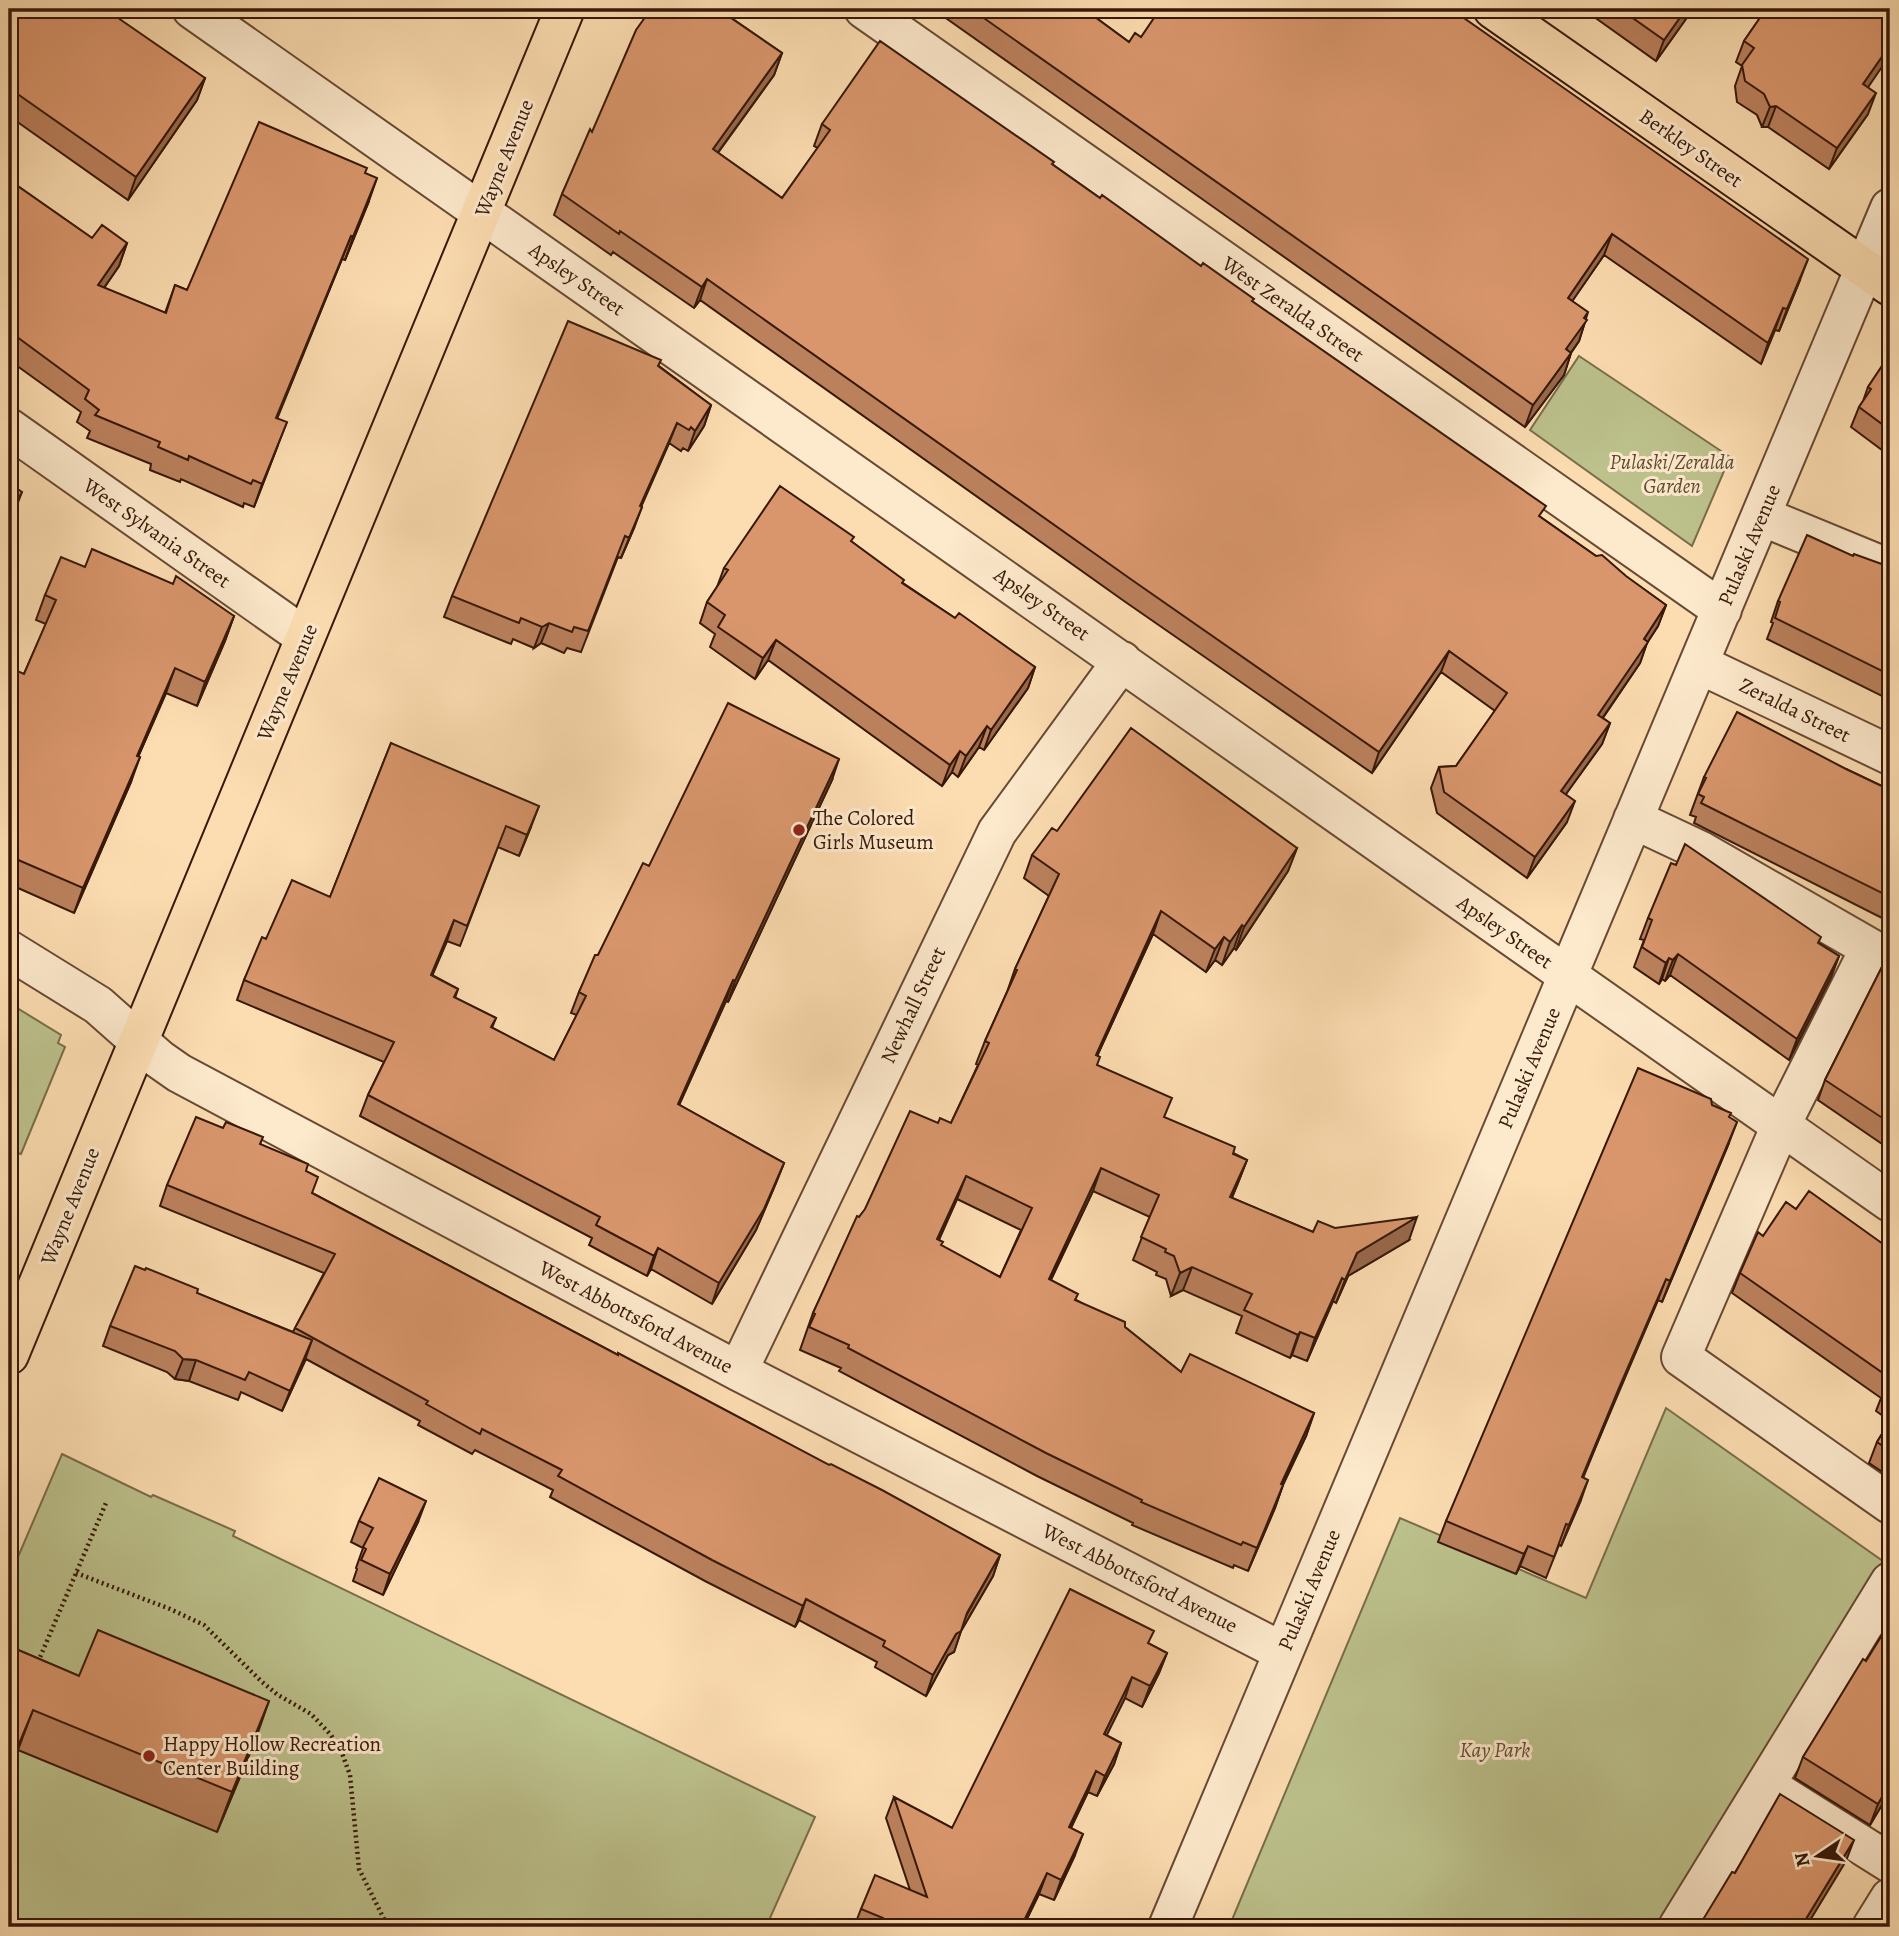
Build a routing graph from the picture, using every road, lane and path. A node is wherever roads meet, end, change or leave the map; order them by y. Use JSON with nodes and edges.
{"nodes":[{"id":1,"x":192,"y":9,"type":"edge"},
{"id":2,"x":565,"y":9,"type":"edge"},
{"id":3,"x":864,"y":9,"type":"edge"},
{"id":4,"x":1493,"y":9,"type":"edge"},
{"id":5,"x":1890,"y":208,"type":"edge"},
{"id":6,"x":481,"y":213,"type":"junction"},
{"id":7,"x":1878,"y":278,"type":"edge"},
{"id":8,"x":9,"y":428,"type":"edge"},
{"id":9,"x":1762,"y":516,"type":"junction"},
{"id":10,"x":1890,"y":569,"type":"edge"},
{"id":11,"x":1722,"y":610,"type":"junction"},
{"id":12,"x":305,"y":637,"type":"junction"},
{"id":13,"x":1122,"y":661,"type":"junction"},
{"id":14,"x":1699,"y":664,"type":"junction"},
{"id":15,"x":1890,"y":755,"type":"edge"},
{"id":16,"x":1633,"y":819,"type":"junction"},
{"id":17,"x":9,"y":950,"type":"edge"},
{"id":18,"x":1567,"y":976,"type":"junction"},
{"id":19,"x":139,"y":1039,"type":"junction"},
{"id":20,"x":1781,"y":1125,"type":"junction"},
{"id":21,"x":1890,"y":1202,"type":"edge"},
{"id":22,"x":9,"y":1355,"type":"edge"},
{"id":23,"x":738,"y":1371,"type":"junction"},
{"id":24,"x":106,"y":1503,"type":"dead end"},
{"id":25,"x":1890,"y":1504,"type":"edge"},
{"id":26,"x":76,"y":1573,"type":"junction"},
{"id":27,"x":1890,"y":1582,"type":"edge"},
{"id":28,"x":1283,"y":1652,"type":"junction"},
{"id":29,"x":35,"y":1668,"type":"edge"},
{"id":30,"x":1766,"y":1785,"type":"junction"},
{"id":31,"x":1890,"y":1863,"type":"edge"},
{"id":32,"x":1890,"y":1898,"type":"edge"},
{"id":33,"x":388,"y":1927,"type":"edge"},
{"id":34,"x":1168,"y":1927,"type":"edge"},
{"id":35,"x":1678,"y":1927,"type":"edge"},
{"id":36,"x":1872,"y":1927,"type":"edge"}],
"edges":[{"from":1,"to":6,"type":"street","name":"Apsley Street"},
{"from":2,"to":6,"type":"main road","name":"Wayne Avenue"},
{"from":3,"to":11,"type":"street","name":"West Zeralda Street"},
{"from":4,"to":7,"type":"main road","name":"Berkley Street"},
{"from":5,"to":7,"type":"street","name":"Pulaski Avenue"},
{"from":6,"to":12,"type":"main road","name":"Wayne Avenue"},
{"from":6,"to":13,"type":"street","name":"Apsley Street"},
{"from":7,"to":9,"type":"street","name":"Pulaski Avenue"},
{"from":8,"to":12,"type":"street","name":"West Sylvania Street"},
{"from":9,"to":10,"type":"street"},
{"from":9,"to":11,"type":"street","name":"Pulaski Avenue"},
{"from":11,"to":14,"type":"street","name":"Pulaski Avenue"},
{"from":12,"to":19,"type":"main road","name":"Wayne Avenue"},
{"from":13,"to":18,"type":"street","name":"Apsley Street"},
{"from":13,"to":23,"type":"street","name":"Newhall Street"},
{"from":14,"to":15,"type":"street","name":"Zeralda Street"},
{"from":14,"to":16,"type":"street","name":"Pulaski Avenue"},
{"from":16,"to":18,"type":"street","name":"Pulaski Avenue"},
{"from":16,"to":20,"type":"street"},
{"from":17,"to":19,"type":"street","name":"West Abbottsford Avenue"},
{"from":18,"to":20,"type":"street","name":"Apsley Street"},
{"from":18,"to":28,"type":"street","name":"Pulaski Avenue"},
{"from":19,"to":22,"type":"main road","name":"Wayne Avenue"},
{"from":19,"to":23,"type":"street","name":"West Abbottsford Avenue"},
{"from":20,"to":21,"type":"street","name":"Apsley Street"},
{"from":20,"to":25,"type":"street"},
{"from":23,"to":28,"type":"street","name":"West Abbottsford Avenue"},
{"from":24,"to":26,"type":"path"},
{"from":26,"to":29,"type":"path"},
{"from":26,"to":33,"type":"path"},
{"from":27,"to":30,"type":"street"},
{"from":28,"to":34,"type":"street","name":"Pulaski Avenue"},
{"from":30,"to":31,"type":"street"},
{"from":30,"to":35,"type":"street"},
{"from":32,"to":36,"type":"street"}]}
